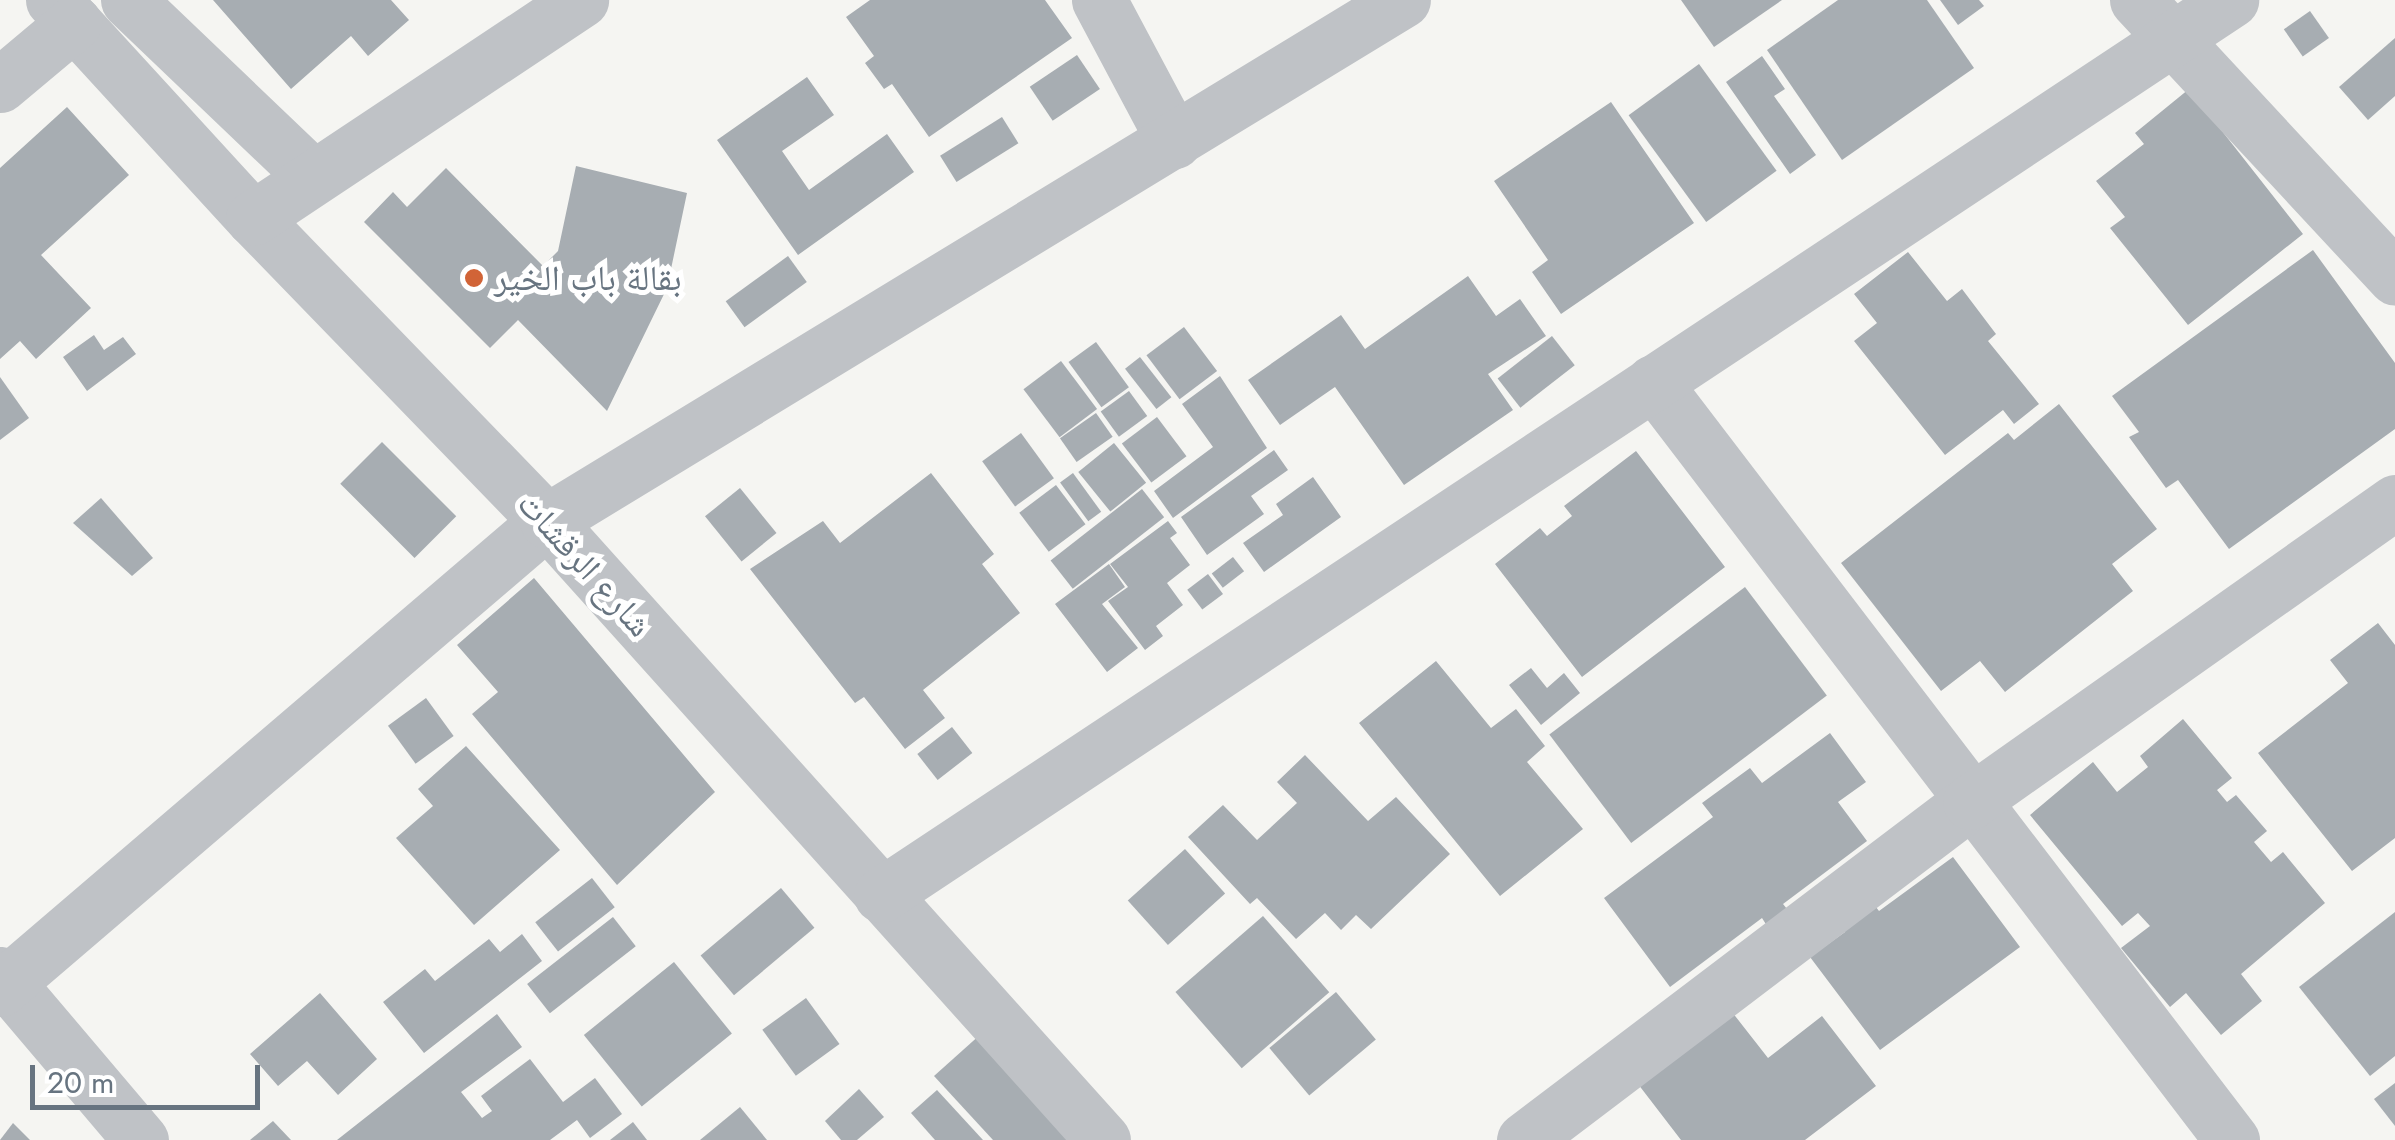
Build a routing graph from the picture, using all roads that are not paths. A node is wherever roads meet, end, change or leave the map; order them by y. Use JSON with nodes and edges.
{"nodes":[{"id":1,"x":128,"y":0,"type":"edge"},
{"id":2,"x":581,"y":0,"type":"edge"},
{"id":3,"x":1098,"y":0,"type":"edge"},
{"id":4,"x":1403,"y":0,"type":"edge"},
{"id":5,"x":2231,"y":0,"type":"edge"},
{"id":6,"x":63,"y":12,"type":"edge"},
{"id":7,"x":2155,"y":19,"type":"edge"},
{"id":8,"x":0,"y":85,"type":"edge"},
{"id":9,"x":1174,"y":141,"type":"junction"},
{"id":10,"x":312,"y":176,"type":"junction"},
{"id":11,"x":252,"y":218,"type":"junction"},
{"id":12,"x":2395,"y":278,"type":"edge"},
{"id":13,"x":1652,"y":382,"type":"junction"},
{"id":14,"x":2395,"y":502,"type":"edge"},
{"id":15,"x":548,"y":521,"type":"junction"},
{"id":16,"x":1970,"y":802,"type":"junction"},
{"id":17,"x":881,"y":896,"type":"junction"},
{"id":18,"x":2,"y":982,"type":"edge"},
{"id":19,"x":141,"y":1140,"type":"edge"},
{"id":20,"x":1104,"y":1140,"type":"edge"},
{"id":21,"x":1524,"y":1140,"type":"edge"},
{"id":22,"x":2232,"y":1140,"type":"edge"}],
"edges":[{"from":1,"to":10,"type":"street"},
{"from":2,"to":10,"type":"street"},
{"from":3,"to":9,"type":"street"},
{"from":4,"to":9,"type":"street"},
{"from":5,"to":7,"type":"street"},
{"from":6,"to":8,"type":"street"},
{"from":6,"to":11,"type":"street","name":"شارع الرقشات"},
{"from":7,"to":12,"type":"street"},
{"from":7,"to":13,"type":"street"},
{"from":9,"to":15,"type":"street"},
{"from":10,"to":11,"type":"street"},
{"from":11,"to":15,"type":"street","name":"شارع الرقشات"},
{"from":13,"to":16,"type":"street"},
{"from":13,"to":17,"type":"street"},
{"from":14,"to":16,"type":"street"},
{"from":15,"to":17,"type":"street","name":"شارع الرقشات"},
{"from":15,"to":18,"type":"street"},
{"from":16,"to":21,"type":"street"},
{"from":16,"to":22,"type":"street"},
{"from":17,"to":20,"type":"street","name":"شارع الرقشات"},
{"from":18,"to":19,"type":"street"}]}
